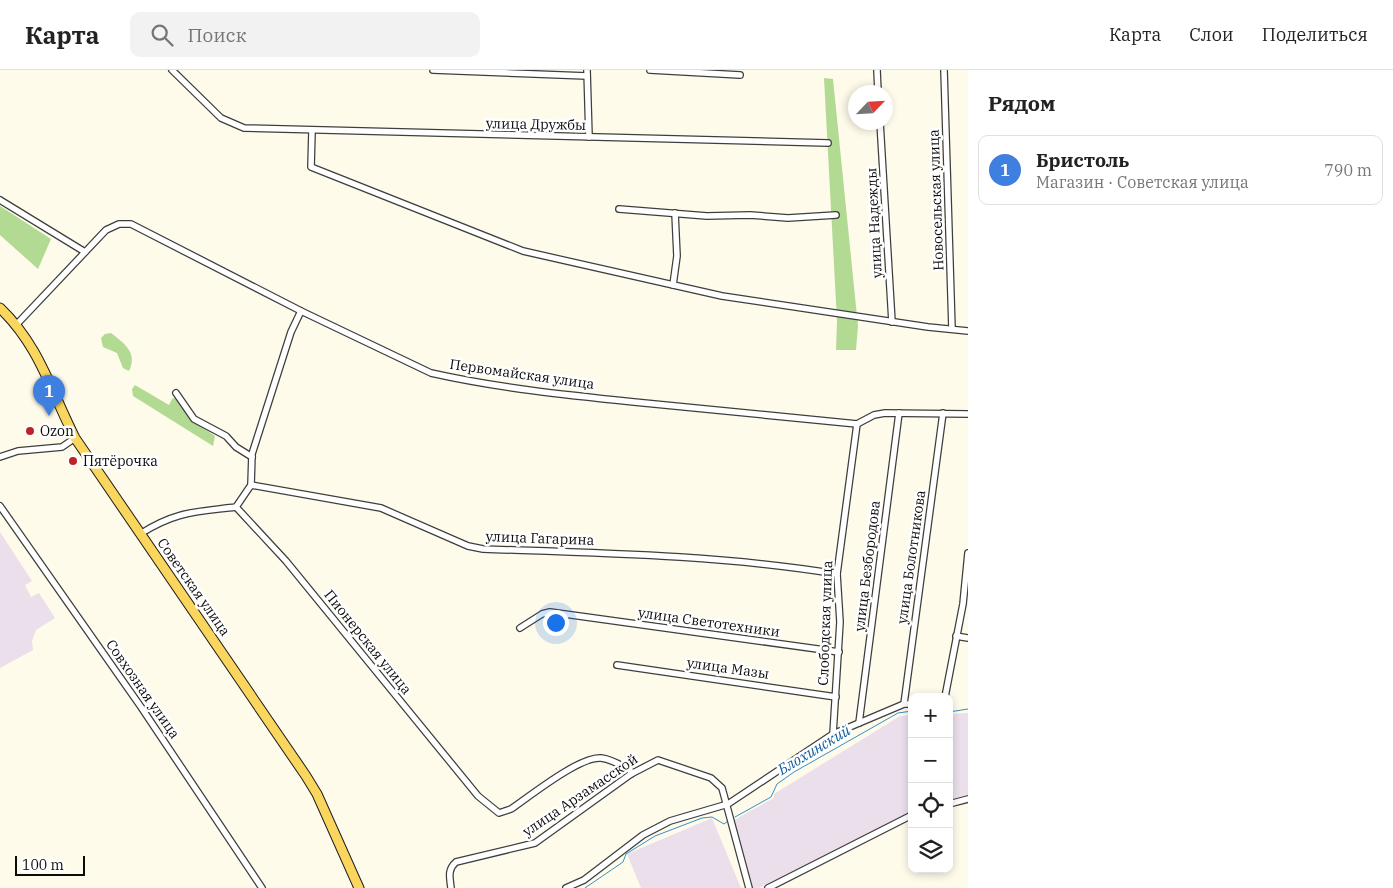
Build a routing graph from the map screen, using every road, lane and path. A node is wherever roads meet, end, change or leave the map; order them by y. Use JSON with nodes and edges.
{"nodes":[{"id":1,"x":172,"y":70,"type":"edge"},
{"id":2,"x":433,"y":70,"type":"edge"},
{"id":3,"x":650,"y":70,"type":"edge"},
{"id":4,"x":877,"y":70,"type":"edge"},
{"id":5,"x":944,"y":70,"type":"edge"},
{"id":6,"x":587,"y":73,"type":"edge"},
{"id":7,"x":740,"y":75,"type":"dead end"},
{"id":8,"x":878,"y":85,"type":"edge"},
{"id":9,"x":880,"y":130,"type":"edge"},
{"id":10,"x":312,"y":131,"type":"junction"},
{"id":11,"x":589,"y":138,"type":"junction"},
{"id":12,"x":828,"y":143,"type":"dead end"},
{"id":13,"x":0,"y":200,"type":"edge"},
{"id":14,"x":619,"y":209,"type":"dead end"},
{"id":15,"x":675,"y":213,"type":"junction"},
{"id":16,"x":836,"y":214,"type":"dead end"},
{"id":17,"x":85,"y":252,"type":"junction"},
{"id":18,"x":673,"y":285,"type":"junction"},
{"id":19,"x":0,"y":308,"type":"edge"},
{"id":20,"x":300,"y":312,"type":"junction"},
{"id":21,"x":892,"y":322,"type":"junction"},
{"id":22,"x":17,"y":324,"type":"junction"},
{"id":23,"x":952,"y":330,"type":"junction"},
{"id":24,"x":968,"y":331,"type":"edge"},
{"id":25,"x":176,"y":393,"type":"dead end"},
{"id":26,"x":899,"y":413,"type":"junction"},
{"id":27,"x":943,"y":414,"type":"junction"},
{"id":28,"x":968,"y":414,"type":"edge"},
{"id":29,"x":858,"y":424,"type":"junction"},
{"id":30,"x":75,"y":438,"type":"junction"},
{"id":31,"x":0,"y":457,"type":"edge"},
{"id":32,"x":252,"y":457,"type":"junction"},
{"id":33,"x":251,"y":484,"type":"junction"},
{"id":34,"x":0,"y":506,"type":"edge"},
{"id":35,"x":236,"y":507,"type":"junction"},
{"id":36,"x":140,"y":534,"type":"junction"},
{"id":37,"x":968,"y":553,"type":"edge"},
{"id":38,"x":838,"y":574,"type":"junction"},
{"id":39,"x":520,"y":628,"type":"dead end"},
{"id":40,"x":956,"y":636,"type":"junction"},
{"id":41,"x":968,"y":638,"type":"edge"},
{"id":42,"x":838,"y":652,"type":"junction"},
{"id":43,"x":617,"y":665,"type":"dead end"},
{"id":44,"x":946,"y":693,"type":"edge"},
{"id":45,"x":836,"y":696,"type":"junction"},
{"id":46,"x":904,"y":704,"type":"junction"},
{"id":47,"x":908,"y":704,"type":"edge"},
{"id":48,"x":859,"y":723,"type":"junction"},
{"id":49,"x":833,"y":734,"type":"junction"},
{"id":50,"x":631,"y":774,"type":"junction"},
{"id":51,"x":968,"y":799,"type":"edge"},
{"id":52,"x":953,"y":803,"type":"edge"},
{"id":53,"x":728,"y":804,"type":"junction"},
{"id":54,"x":908,"y":817,"type":"edge"},
{"id":55,"x":262,"y":888,"type":"edge"},
{"id":56,"x":359,"y":888,"type":"edge"},
{"id":57,"x":451,"y":888,"type":"edge"},
{"id":58,"x":566,"y":888,"type":"edge"},
{"id":59,"x":749,"y":888,"type":"edge"},
{"id":60,"x":768,"y":888,"type":"edge"}],
"edges":[{"from":1,"to":10,"type":"street","name":"улица Дружбы"},
{"from":2,"to":6,"type":"street"},
{"from":3,"to":7,"type":"street"},
{"from":4,"to":8,"type":"street"},
{"from":5,"to":23,"type":"street","name":"Новосельская улица"},
{"from":6,"to":11,"type":"street"},
{"from":9,"to":21,"type":"street","name":"улица Надежды"},
{"from":10,"to":11,"type":"street","name":"улица Дружбы"},
{"from":10,"to":18,"type":"street"},
{"from":11,"to":12,"type":"street","name":"улица Дружбы"},
{"from":13,"to":17,"type":"street"},
{"from":14,"to":15,"type":"street"},
{"from":15,"to":16,"type":"street"},
{"from":15,"to":18,"type":"street"},
{"from":17,"to":20,"type":"street","name":"Первомайская улица"},
{"from":17,"to":22,"type":"street","name":"Первомайская улица"},
{"from":18,"to":21,"type":"street"},
{"from":19,"to":22,"type":"main road","name":"Советская улица"},
{"from":20,"to":29,"type":"street","name":"Первомайская улица"},
{"from":20,"to":32,"type":"street"},
{"from":21,"to":23,"type":"street"},
{"from":22,"to":30,"type":"main road","name":"Советская улица"},
{"from":23,"to":24,"type":"street"},
{"from":25,"to":32,"type":"street"},
{"from":26,"to":27,"type":"street","name":"Первомайская улица"},
{"from":26,"to":29,"type":"street","name":"Первомайская улица"},
{"from":26,"to":48,"type":"street","name":"улица Безбородова"},
{"from":27,"to":28,"type":"street","name":"Первомайская улица"},
{"from":27,"to":46,"type":"street","name":"улица Болотникова"},
{"from":29,"to":38,"type":"street","name":"Слободская улица"},
{"from":30,"to":31,"type":"street"},
{"from":30,"to":36,"type":"main road","name":"Советская улица"},
{"from":32,"to":33,"type":"street"},
{"from":33,"to":35,"type":"street"},
{"from":33,"to":38,"type":"street","name":"улица Гагарина"},
{"from":34,"to":55,"type":"street","name":"Совхозная улица"},
{"from":35,"to":36,"type":"street"},
{"from":35,"to":50,"type":"street","name":"Пионерская улица"},
{"from":36,"to":56,"type":"main road","name":"Советская улица"},
{"from":37,"to":40,"type":"street"},
{"from":38,"to":42,"type":"street","name":"Слободская улица"},
{"from":39,"to":42,"type":"street","name":"улица Светотехники"},
{"from":40,"to":41,"type":"street"},
{"from":40,"to":44,"type":"street"},
{"from":42,"to":45,"type":"street","name":"Слободская улица"},
{"from":43,"to":45,"type":"street","name":"улица Мазы"},
{"from":45,"to":49,"type":"street","name":"Слободская улица"},
{"from":46,"to":47,"type":"street"},
{"from":46,"to":48,"type":"street"},
{"from":48,"to":49,"type":"street"},
{"from":49,"to":53,"type":"street"},
{"from":50,"to":53,"type":"street","name":"улица Арзамасской"},
{"from":50,"to":57,"type":"street","name":"улица Арзамасской"},
{"from":51,"to":52,"type":"street"},
{"from":53,"to":58,"type":"street"},
{"from":53,"to":59,"type":"street","name":"улица Арзамасской"},
{"from":54,"to":60,"type":"street"}]}
